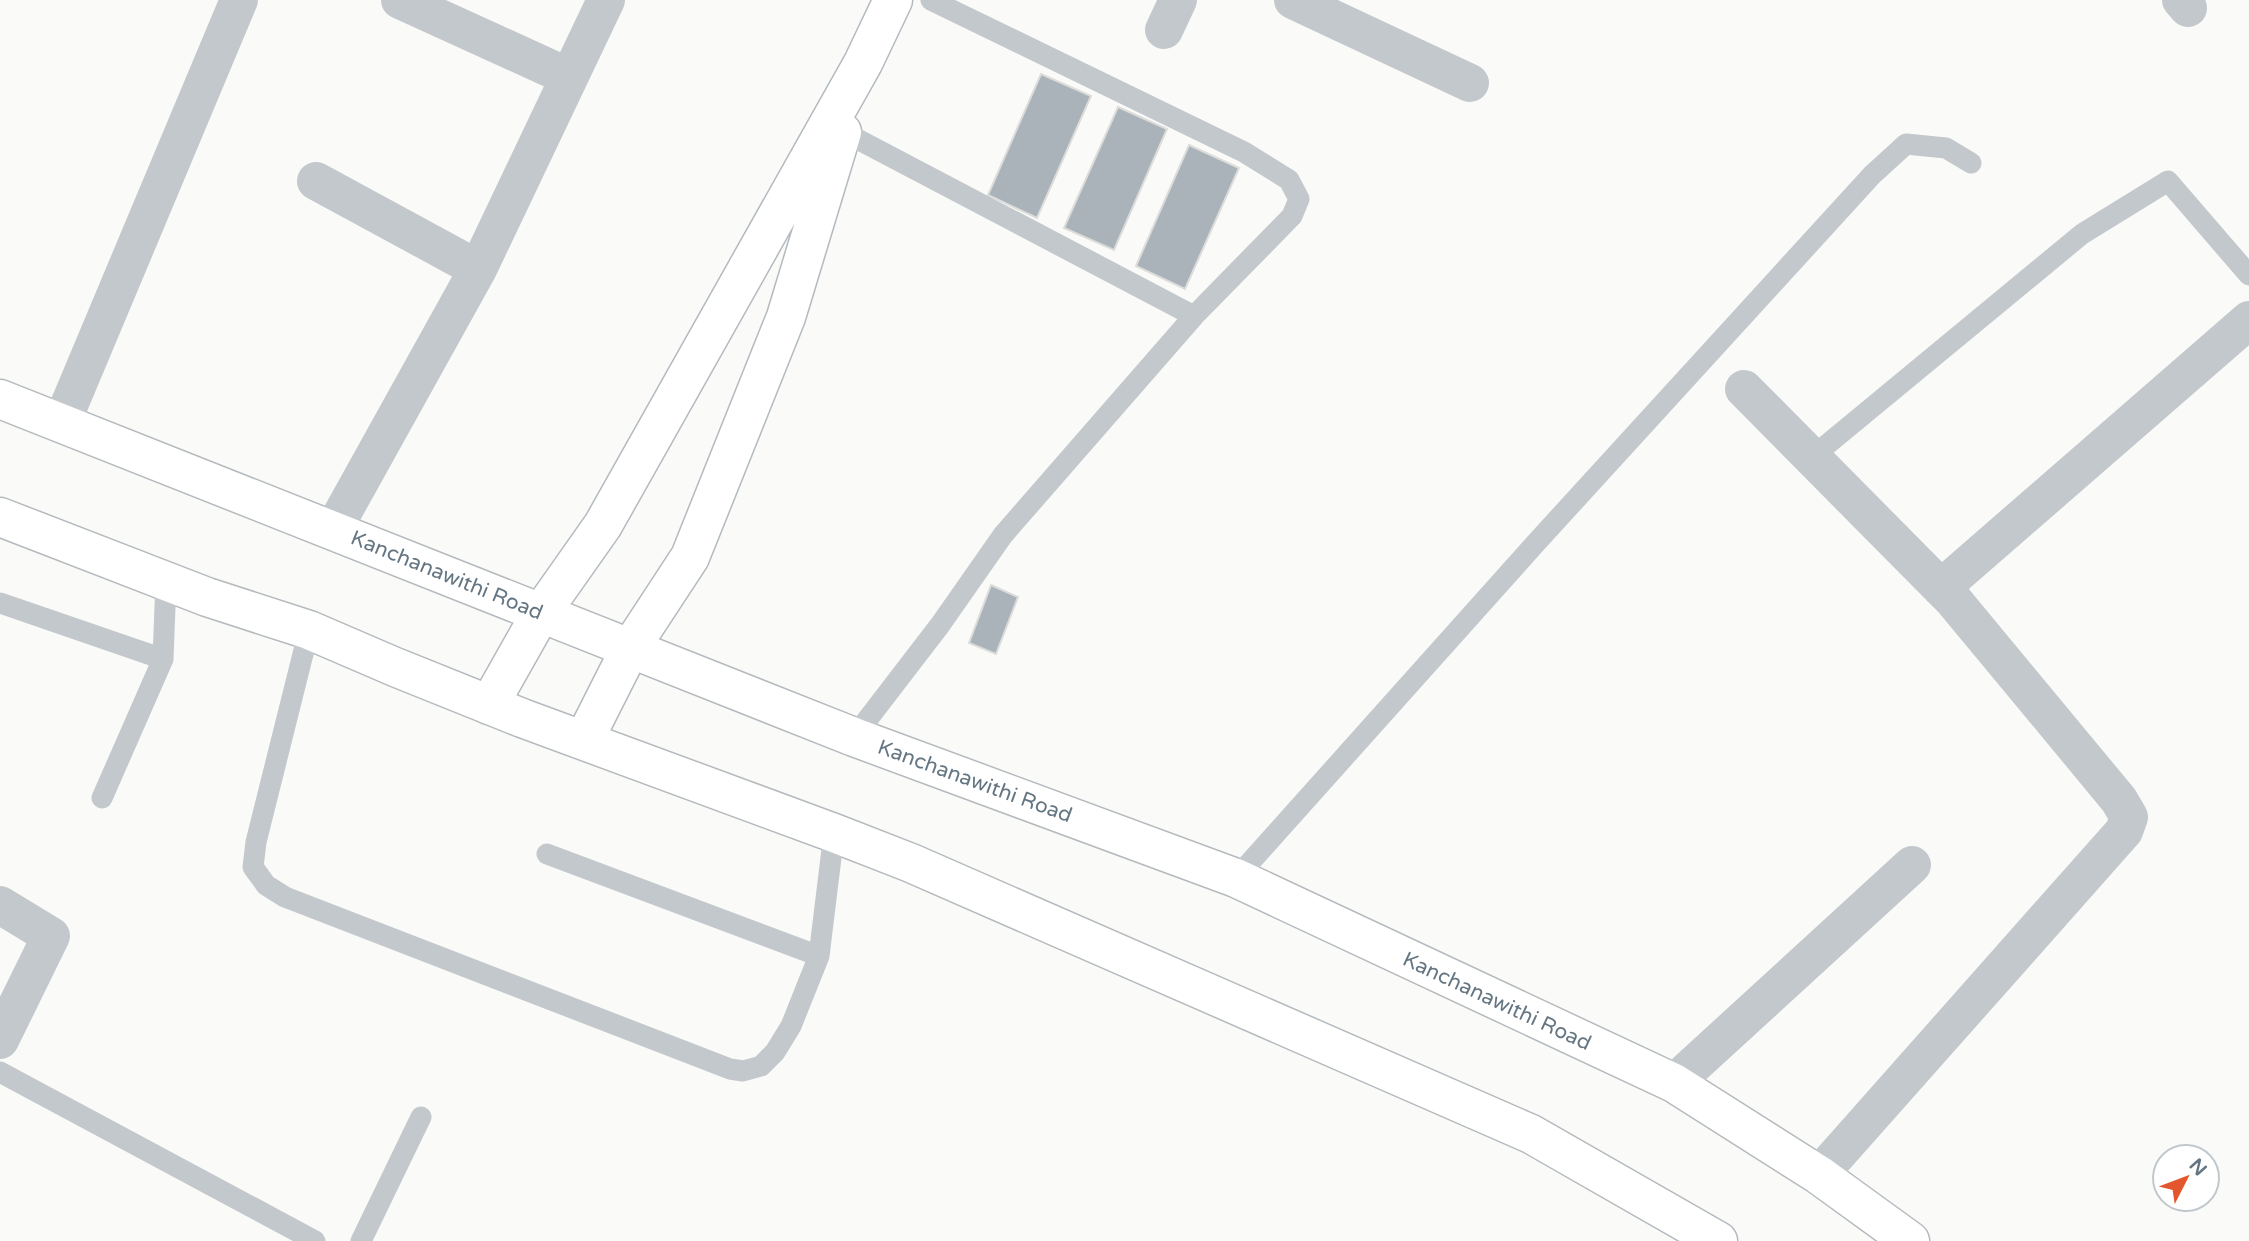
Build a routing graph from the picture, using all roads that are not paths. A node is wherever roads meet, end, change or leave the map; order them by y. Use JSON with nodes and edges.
{"nodes":[{"id":1,"x":239,"y":0,"type":"edge"},
{"id":2,"x":400,"y":0,"type":"edge"},
{"id":3,"x":606,"y":0,"type":"edge"},
{"id":4,"x":893,"y":0,"type":"edge"},
{"id":5,"x":931,"y":0,"type":"edge"},
{"id":6,"x":1293,"y":0,"type":"edge"},
{"id":7,"x":863,"y":63,"type":"junction"},
{"id":8,"x":569,"y":77,"type":"junction"},
{"id":9,"x":1470,"y":83,"type":"dead end"},
{"id":10,"x":842,"y":131,"type":"junction"},
{"id":11,"x":1970,"y":163,"type":"dead end"},
{"id":12,"x":316,"y":181,"type":"dead end"},
{"id":13,"x":478,"y":269,"type":"junction"},
{"id":14,"x":2249,"y":275,"type":"edge"},
{"id":15,"x":1194,"y":316,"type":"junction"},
{"id":16,"x":2249,"y":320,"type":"edge"},
{"id":17,"x":1744,"y":389,"type":"dead end"},
{"id":18,"x":0,"y":400,"type":"edge"},
{"id":19,"x":62,"y":422,"type":"junction"},
{"id":20,"x":1812,"y":457,"type":"junction"},
{"id":21,"x":0,"y":517,"type":"edge"},
{"id":22,"x":333,"y":530,"type":"junction"},
{"id":23,"x":166,"y":581,"type":"junction"},
{"id":24,"x":1941,"y":588,"type":"junction"},
{"id":25,"x":0,"y":603,"type":"edge"},
{"id":26,"x":541,"y":613,"type":"junction"},
{"id":27,"x":309,"y":630,"type":"junction"},
{"id":28,"x":631,"y":648,"type":"junction"},
{"id":29,"x":163,"y":659,"type":"junction"},
{"id":30,"x":489,"y":705,"type":"junction"},
{"id":31,"x":854,"y":737,"type":"junction"},
{"id":32,"x":584,"y":740,"type":"junction"},
{"id":33,"x":102,"y":798,"type":"dead end"},
{"id":34,"x":834,"y":833,"type":"junction"},
{"id":35,"x":547,"y":854,"type":"dead end"},
{"id":36,"x":1912,"y":865,"type":"dead end"},
{"id":37,"x":1236,"y":878,"type":"junction"},
{"id":38,"x":0,"y":905,"type":"edge"},
{"id":39,"x":819,"y":956,"type":"junction"},
{"id":40,"x":0,"y":1040,"type":"edge"},
{"id":41,"x":0,"y":1072,"type":"edge"},
{"id":42,"x":1674,"y":1083,"type":"junction"},
{"id":43,"x":421,"y":1117,"type":"dead end"},
{"id":44,"x":1819,"y":1175,"type":"junction"},
{"id":45,"x":314,"y":1241,"type":"edge"},
{"id":46,"x":361,"y":1241,"type":"edge"},
{"id":47,"x":1718,"y":1241,"type":"edge"},
{"id":48,"x":1910,"y":1241,"type":"edge"}],
"edges":[{"from":1,"to":19,"type":"street"},
{"from":2,"to":8,"type":"street"},
{"from":3,"to":8,"type":"street"},
{"from":4,"to":7,"type":"main road"},
{"from":5,"to":15,"type":"lane"},
{"from":6,"to":9,"type":"street"},
{"from":7,"to":10,"type":"main road"},
{"from":7,"to":26,"type":"main road"},
{"from":8,"to":13,"type":"street"},
{"from":10,"to":15,"type":"lane"},
{"from":10,"to":28,"type":"main road"},
{"from":11,"to":37,"type":"lane"},
{"from":12,"to":13,"type":"street"},
{"from":13,"to":22,"type":"street"},
{"from":14,"to":20,"type":"lane"},
{"from":15,"to":31,"type":"lane"},
{"from":16,"to":24,"type":"street"},
{"from":17,"to":20,"type":"street"},
{"from":18,"to":19,"type":"main road","name":"Kanchanawithi Road"},
{"from":19,"to":22,"type":"main road","name":"Kanchanawithi Road"},
{"from":20,"to":24,"type":"street"},
{"from":21,"to":23,"type":"main road"},
{"from":22,"to":26,"type":"main road","name":"Kanchanawithi Road"},
{"from":23,"to":27,"type":"main road"},
{"from":23,"to":29,"type":"lane"},
{"from":24,"to":44,"type":"street"},
{"from":25,"to":29,"type":"lane"},
{"from":26,"to":28,"type":"main road","name":"Kanchanawithi Road"},
{"from":26,"to":30,"type":"main road"},
{"from":27,"to":30,"type":"main road"},
{"from":27,"to":39,"type":"lane"},
{"from":28,"to":31,"type":"main road","name":"Kanchanawithi Road"},
{"from":28,"to":32,"type":"main road"},
{"from":29,"to":33,"type":"lane"},
{"from":30,"to":32,"type":"main road"},
{"from":31,"to":37,"type":"main road","name":"Kanchanawithi Road"},
{"from":32,"to":34,"type":"main road"},
{"from":34,"to":39,"type":"lane"},
{"from":34,"to":47,"type":"main road"},
{"from":35,"to":39,"type":"lane"},
{"from":36,"to":42,"type":"street"},
{"from":37,"to":42,"type":"main road","name":"Kanchanawithi Road"},
{"from":38,"to":40,"type":"street"},
{"from":41,"to":45,"type":"lane"},
{"from":42,"to":44,"type":"main road","name":"Kanchanawithi Road"},
{"from":43,"to":46,"type":"lane"},
{"from":44,"to":48,"type":"main road","name":"Kanchanawithi Road"}]}
